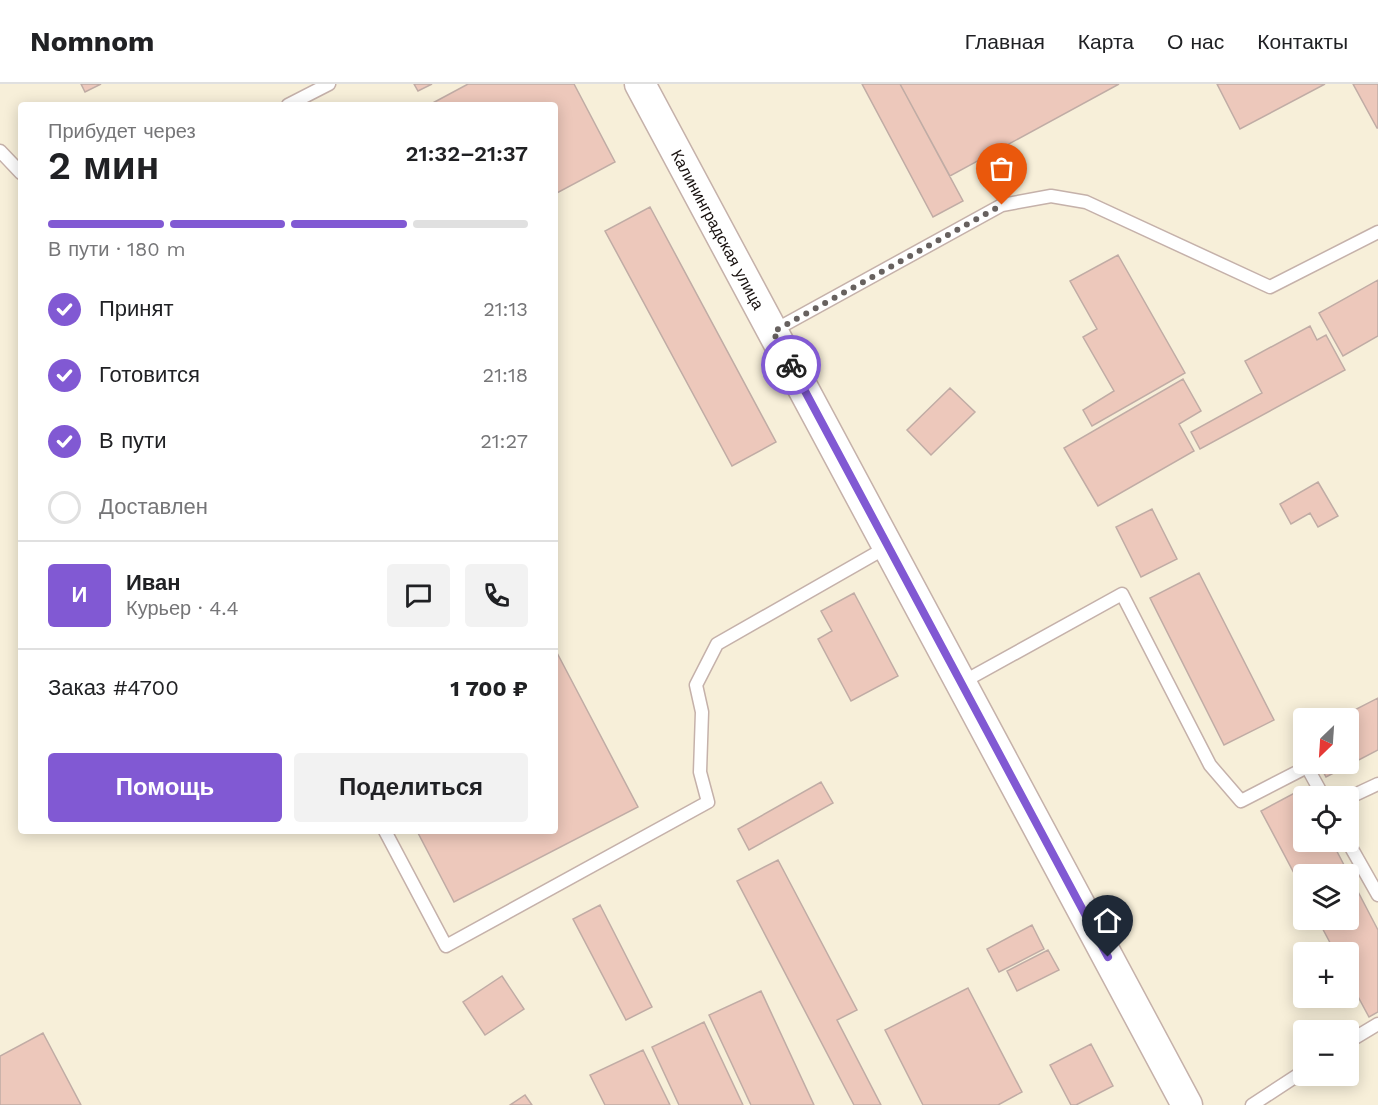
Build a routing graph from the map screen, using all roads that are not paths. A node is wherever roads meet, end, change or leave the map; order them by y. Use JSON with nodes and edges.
{"nodes":[{"id":1,"x":329,"y":84,"type":"edge"},
{"id":2,"x":640,"y":84,"type":"edge"},
{"id":3,"x":294,"y":102,"type":"edge"},
{"id":4,"x":0,"y":151,"type":"edge"},
{"id":5,"x":18,"y":170,"type":"edge"},
{"id":6,"x":1378,"y":232,"type":"edge"},
{"id":7,"x":773,"y":332,"type":"junction"},
{"id":8,"x":888,"y":547,"type":"junction"},
{"id":9,"x":961,"y":683,"type":"junction"},
{"id":10,"x":1378,"y":784,"type":"edge"},
{"id":11,"x":1317,"y":786,"type":"edge"},
{"id":12,"x":1359,"y":793,"type":"edge"},
{"id":13,"x":387,"y":834,"type":"edge"},
{"id":14,"x":1354,"y":852,"type":"edge"},
{"id":15,"x":1378,"y":896,"type":"edge"},
{"id":16,"x":1378,"y":1024,"type":"edge"},
{"id":17,"x":1359,"y":1035,"type":"edge"},
{"id":18,"x":1293,"y":1078,"type":"edge"},
{"id":19,"x":1187,"y":1105,"type":"edge"},
{"id":20,"x":1252,"y":1105,"type":"edge"}],
"edges":[{"from":1,"to":3,"type":"lane"},
{"from":2,"to":7,"type":"street","name":"Калининградская улица"},
{"from":4,"to":5,"type":"lane"},
{"from":6,"to":7,"type":"lane"},
{"from":7,"to":8,"type":"street","name":"Калининградская улица"},
{"from":8,"to":9,"type":"street","name":"Калининградская улица"},
{"from":8,"to":13,"type":"lane"},
{"from":9,"to":11,"type":"lane"},
{"from":9,"to":19,"type":"street","name":"Калининградская улица"},
{"from":10,"to":12,"type":"lane"},
{"from":14,"to":15,"type":"lane"},
{"from":16,"to":17,"type":"lane"},
{"from":18,"to":20,"type":"lane"}]}
